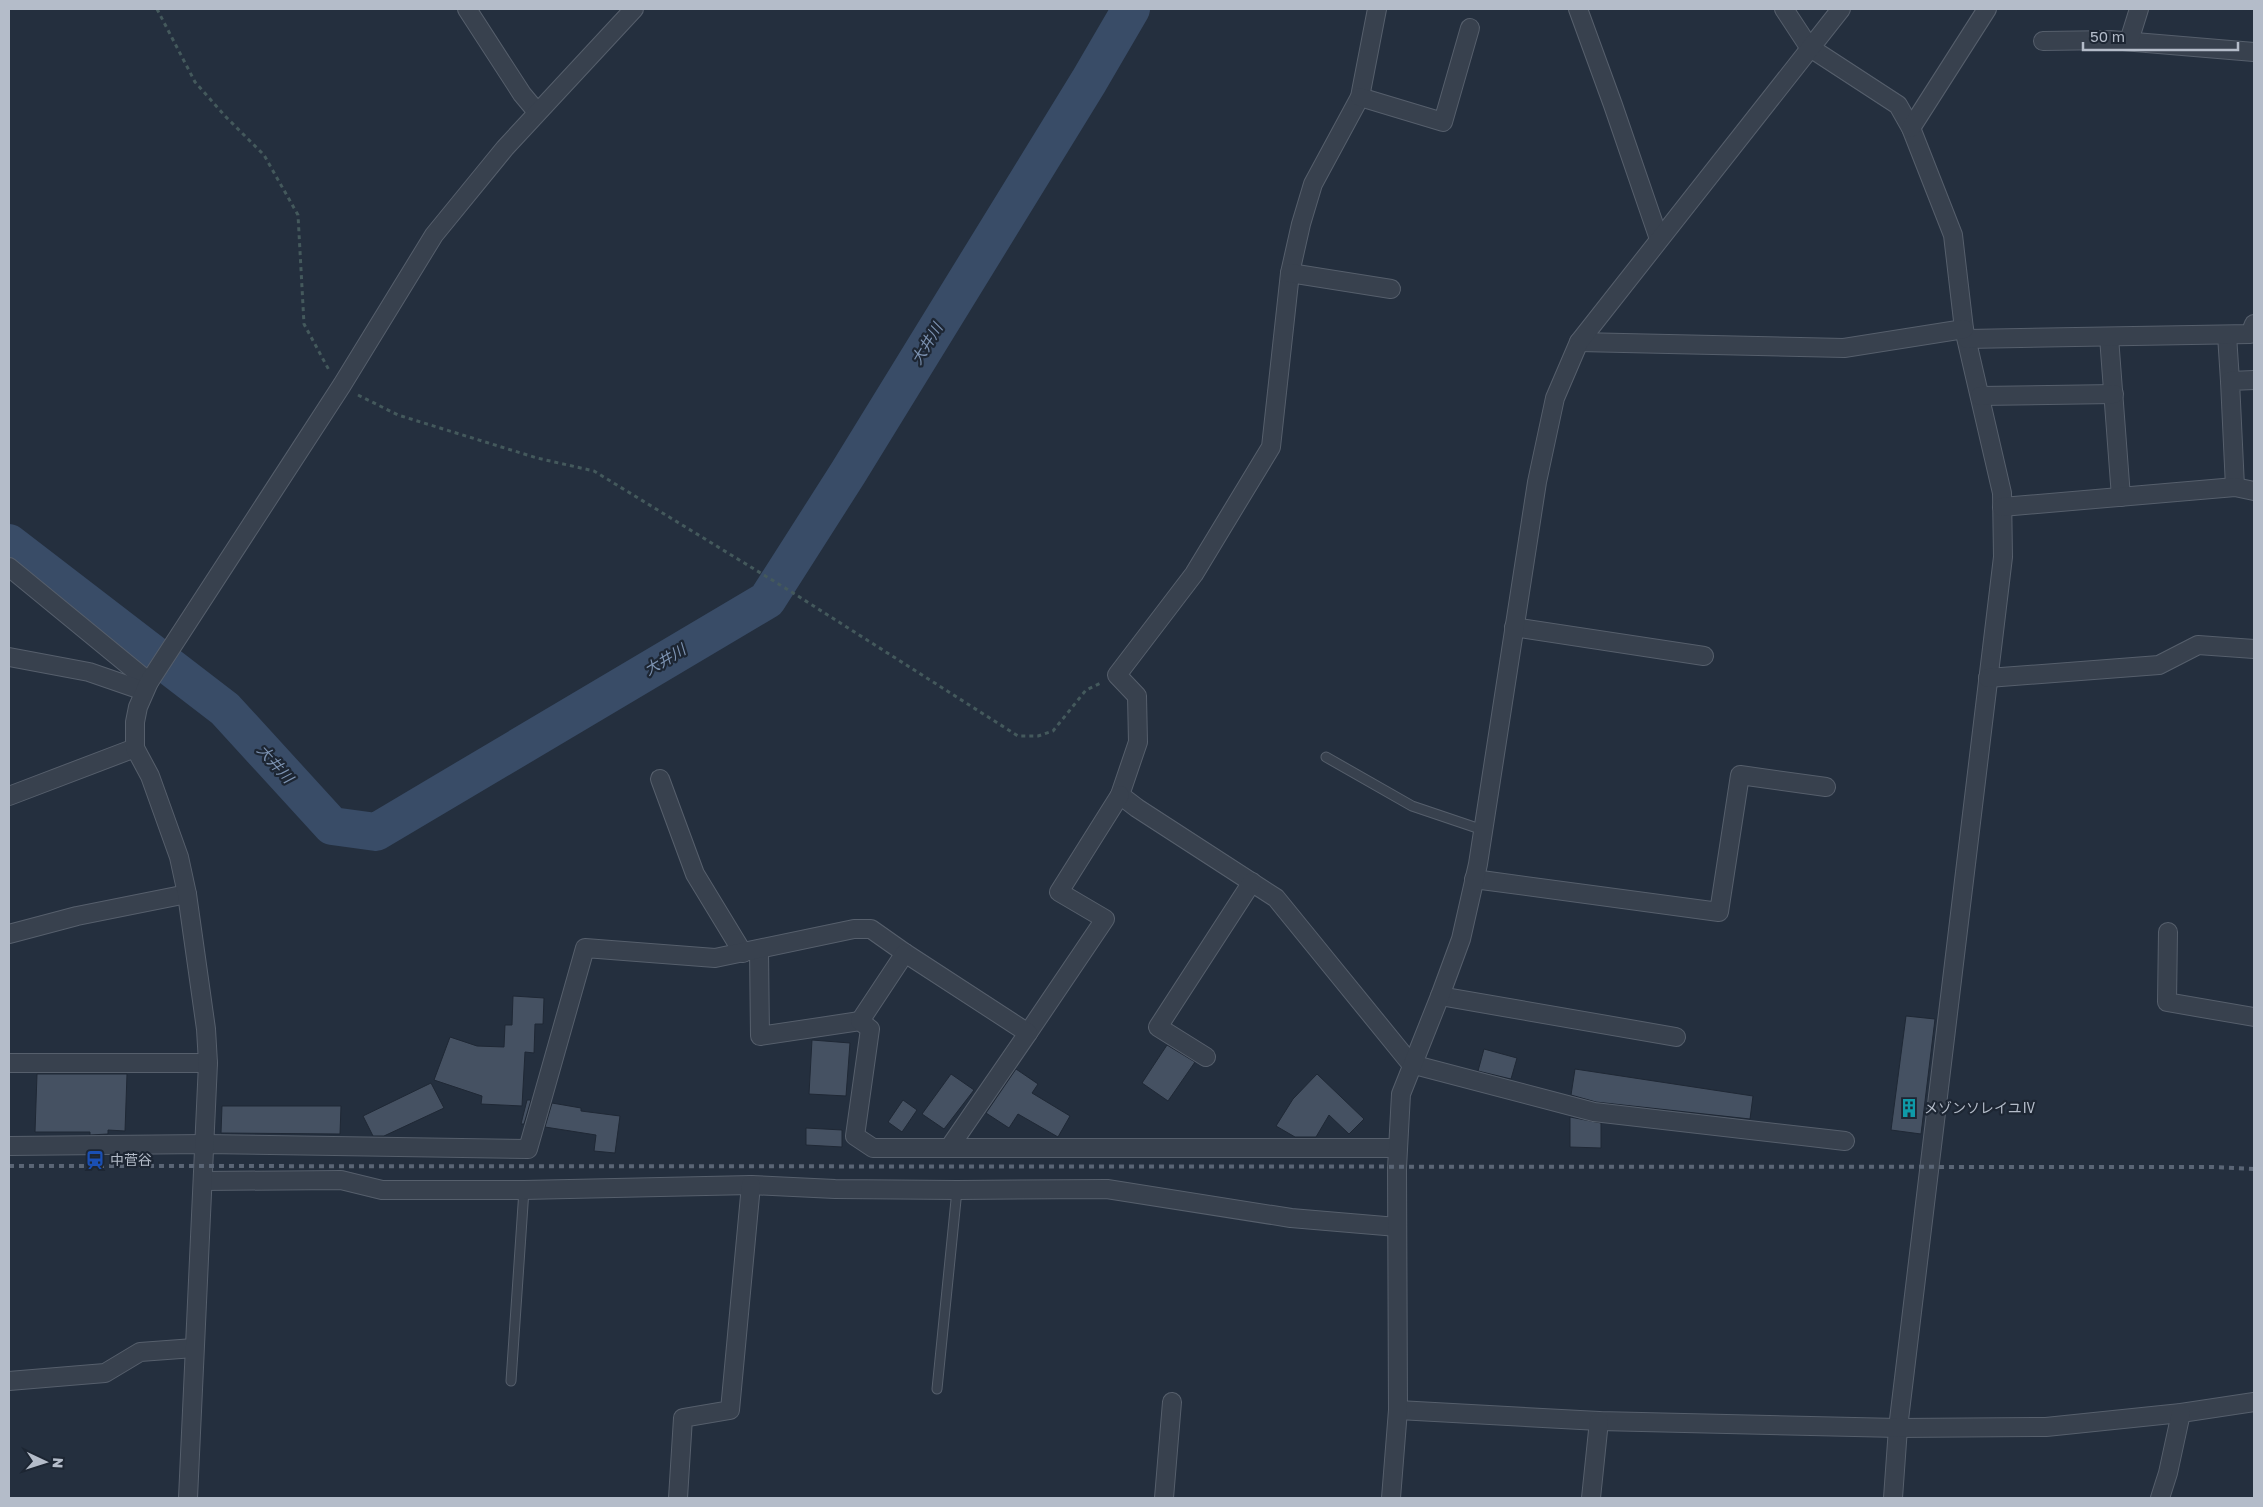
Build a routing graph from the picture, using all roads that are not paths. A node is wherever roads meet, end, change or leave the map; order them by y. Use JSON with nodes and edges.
{"nodes":[{"id":1,"x":467,"y":9,"type":"edge"},
{"id":2,"x":634,"y":9,"type":"edge"},
{"id":3,"x":1378,"y":9,"type":"edge"},
{"id":4,"x":1578,"y":9,"type":"edge"},
{"id":5,"x":1784,"y":9,"type":"edge"},
{"id":6,"x":1841,"y":9,"type":"edge"},
{"id":7,"x":1987,"y":9,"type":"edge"},
{"id":8,"x":2139,"y":9,"type":"edge"},
{"id":9,"x":1470,"y":28,"type":"dead end"},
{"id":10,"x":2043,"y":41,"type":"dead end"},
{"id":11,"x":2129,"y":41,"type":"junction"},
{"id":12,"x":1809,"y":47,"type":"junction"},
{"id":13,"x":2254,"y":52,"type":"edge"},
{"id":14,"x":1360,"y":97,"type":"junction"},
{"id":15,"x":538,"y":112,"type":"junction"},
{"id":16,"x":1911,"y":128,"type":"junction"},
{"id":17,"x":1659,"y":239,"type":"junction"},
{"id":18,"x":1290,"y":273,"type":"junction"},
{"id":19,"x":1391,"y":289,"type":"dead end"},
{"id":20,"x":2254,"y":324,"type":"edge"},
{"id":21,"x":1966,"y":334,"type":"junction"},
{"id":22,"x":2228,"y":335,"type":"junction"},
{"id":23,"x":2109,"y":337,"type":"junction"},
{"id":24,"x":1579,"y":342,"type":"junction"},
{"id":25,"x":2254,"y":380,"type":"edge"},
{"id":26,"x":2230,"y":381,"type":"junction"},
{"id":27,"x":2114,"y":394,"type":"junction"},
{"id":28,"x":1980,"y":396,"type":"junction"},
{"id":29,"x":2235,"y":487,"type":"junction"},
{"id":30,"x":2254,"y":491,"type":"edge"},
{"id":31,"x":2121,"y":497,"type":"junction"},
{"id":32,"x":2002,"y":507,"type":"junction"},
{"id":33,"x":9,"y":567,"type":"edge"},
{"id":34,"x":1514,"y":627,"type":"junction"},
{"id":35,"x":2254,"y":649,"type":"edge"},
{"id":36,"x":1704,"y":656,"type":"dead end"},
{"id":37,"x":9,"y":657,"type":"edge"},
{"id":38,"x":1988,"y":678,"type":"junction"},
{"id":39,"x":149,"y":684,"type":"junction"},
{"id":40,"x":135,"y":748,"type":"junction"},
{"id":41,"x":1326,"y":757,"type":"dead end"},
{"id":42,"x":660,"y":779,"type":"dead end"},
{"id":43,"x":1826,"y":787,"type":"dead end"},
{"id":44,"x":1120,"y":795,"type":"junction"},
{"id":45,"x":9,"y":796,"type":"edge"},
{"id":46,"x":1483,"y":830,"type":"junction"},
{"id":47,"x":1474,"y":879,"type":"junction"},
{"id":48,"x":1252,"y":882,"type":"junction"},
{"id":49,"x":188,"y":894,"type":"junction"},
{"id":50,"x":2168,"y":932,"type":"dead end"},
{"id":51,"x":9,"y":934,"type":"edge"},
{"id":52,"x":751,"y":951,"type":"junction"},
{"id":53,"x":905,"y":953,"type":"junction"},
{"id":54,"x":1440,"y":996,"type":"junction"},
{"id":55,"x":2254,"y":1017,"type":"edge"},
{"id":56,"x":860,"y":1021,"type":"junction"},
{"id":57,"x":1028,"y":1033,"type":"junction"},
{"id":58,"x":1676,"y":1037,"type":"dead end"},
{"id":59,"x":1206,"y":1057,"type":"dead end"},
{"id":60,"x":208,"y":1063,"type":"junction"},
{"id":61,"x":9,"y":1064,"type":"edge"},
{"id":62,"x":1411,"y":1064,"type":"junction"},
{"id":63,"x":1845,"y":1141,"type":"dead end"},
{"id":64,"x":205,"y":1144,"type":"junction"},
{"id":65,"x":9,"y":1146,"type":"edge"},
{"id":66,"x":949,"y":1148,"type":"junction"},
{"id":67,"x":1398,"y":1148,"type":"junction"},
{"id":68,"x":203,"y":1181,"type":"junction"},
{"id":69,"x":750,"y":1185,"type":"junction"},
{"id":70,"x":524,"y":1190,"type":"junction"},
{"id":71,"x":957,"y":1190,"type":"junction"},
{"id":72,"x":1397,"y":1227,"type":"junction"},
{"id":73,"x":194,"y":1348,"type":"junction"},
{"id":74,"x":511,"y":1381,"type":"dead end"},
{"id":75,"x":9,"y":1382,"type":"edge"},
{"id":76,"x":938,"y":1389,"type":"dead end"},
{"id":77,"x":1172,"y":1402,"type":"dead end"},
{"id":78,"x":2254,"y":1402,"type":"edge"},
{"id":79,"x":1398,"y":1410,"type":"junction"},
{"id":80,"x":2181,"y":1413,"type":"junction"},
{"id":81,"x":1598,"y":1421,"type":"junction"},
{"id":82,"x":1898,"y":1428,"type":"junction"},
{"id":83,"x":188,"y":1498,"type":"edge"},
{"id":84,"x":678,"y":1498,"type":"edge"},
{"id":85,"x":1164,"y":1498,"type":"edge"},
{"id":86,"x":1391,"y":1498,"type":"edge"},
{"id":87,"x":1591,"y":1498,"type":"edge"},
{"id":88,"x":1893,"y":1498,"type":"edge"},
{"id":89,"x":2160,"y":1498,"type":"edge"}],
"edges":[{"from":1,"to":15,"type":"street"},
{"from":2,"to":15,"type":"street"},
{"from":3,"to":14,"type":"street"},
{"from":4,"to":17,"type":"street"},
{"from":5,"to":12,"type":"street"},
{"from":6,"to":12,"type":"street"},
{"from":7,"to":16,"type":"street"},
{"from":8,"to":11,"type":"street"},
{"from":9,"to":14,"type":"street"},
{"from":10,"to":11,"type":"street"},
{"from":11,"to":13,"type":"street"},
{"from":12,"to":16,"type":"street"},
{"from":12,"to":17,"type":"street"},
{"from":14,"to":18,"type":"street"},
{"from":15,"to":39,"type":"street"},
{"from":16,"to":21,"type":"street"},
{"from":17,"to":24,"type":"street"},
{"from":18,"to":19,"type":"street"},
{"from":18,"to":44,"type":"street"},
{"from":20,"to":22,"type":"street"},
{"from":21,"to":23,"type":"street"},
{"from":21,"to":24,"type":"street"},
{"from":21,"to":28,"type":"street"},
{"from":22,"to":23,"type":"street"},
{"from":22,"to":26,"type":"street"},
{"from":23,"to":27,"type":"street"},
{"from":24,"to":34,"type":"street"},
{"from":25,"to":26,"type":"street"},
{"from":26,"to":29,"type":"street"},
{"from":27,"to":28,"type":"street"},
{"from":27,"to":31,"type":"street"},
{"from":28,"to":32,"type":"street"},
{"from":29,"to":30,"type":"street"},
{"from":29,"to":31,"type":"street"},
{"from":31,"to":32,"type":"street"},
{"from":32,"to":38,"type":"street"},
{"from":33,"to":39,"type":"street"},
{"from":34,"to":36,"type":"street"},
{"from":34,"to":46,"type":"street"},
{"from":35,"to":38,"type":"street"},
{"from":37,"to":39,"type":"street"},
{"from":38,"to":82,"type":"street"},
{"from":39,"to":40,"type":"street"},
{"from":40,"to":45,"type":"street"},
{"from":40,"to":49,"type":"street"},
{"from":41,"to":46,"type":"lane"},
{"from":42,"to":52,"type":"street"},
{"from":43,"to":47,"type":"street"},
{"from":44,"to":48,"type":"street"},
{"from":44,"to":57,"type":"street"},
{"from":46,"to":47,"type":"street"},
{"from":47,"to":54,"type":"street"},
{"from":48,"to":59,"type":"street"},
{"from":48,"to":62,"type":"street"},
{"from":49,"to":51,"type":"street"},
{"from":49,"to":60,"type":"street"},
{"from":50,"to":55,"type":"street"},
{"from":52,"to":53,"type":"street"},
{"from":52,"to":56,"type":"street"},
{"from":52,"to":64,"type":"street"},
{"from":53,"to":56,"type":"street"},
{"from":53,"to":57,"type":"street"},
{"from":54,"to":58,"type":"street"},
{"from":54,"to":62,"type":"street"},
{"from":56,"to":66,"type":"street"},
{"from":57,"to":66,"type":"street"},
{"from":60,"to":61,"type":"street"},
{"from":60,"to":64,"type":"street"},
{"from":62,"to":63,"type":"street"},
{"from":62,"to":67,"type":"street"},
{"from":64,"to":65,"type":"street"},
{"from":64,"to":68,"type":"street"},
{"from":66,"to":67,"type":"street"},
{"from":67,"to":72,"type":"street"},
{"from":68,"to":70,"type":"street"},
{"from":68,"to":73,"type":"street"},
{"from":69,"to":70,"type":"street"},
{"from":69,"to":71,"type":"street"},
{"from":69,"to":84,"type":"street"},
{"from":70,"to":74,"type":"lane"},
{"from":71,"to":72,"type":"street"},
{"from":71,"to":76,"type":"lane"},
{"from":72,"to":79,"type":"street"},
{"from":73,"to":75,"type":"street"},
{"from":73,"to":83,"type":"street"},
{"from":77,"to":85,"type":"street"},
{"from":78,"to":80,"type":"street"},
{"from":79,"to":81,"type":"street"},
{"from":79,"to":86,"type":"street"},
{"from":80,"to":82,"type":"street"},
{"from":80,"to":89,"type":"street"},
{"from":81,"to":82,"type":"street"},
{"from":81,"to":87,"type":"street"},
{"from":82,"to":88,"type":"street"}]}
